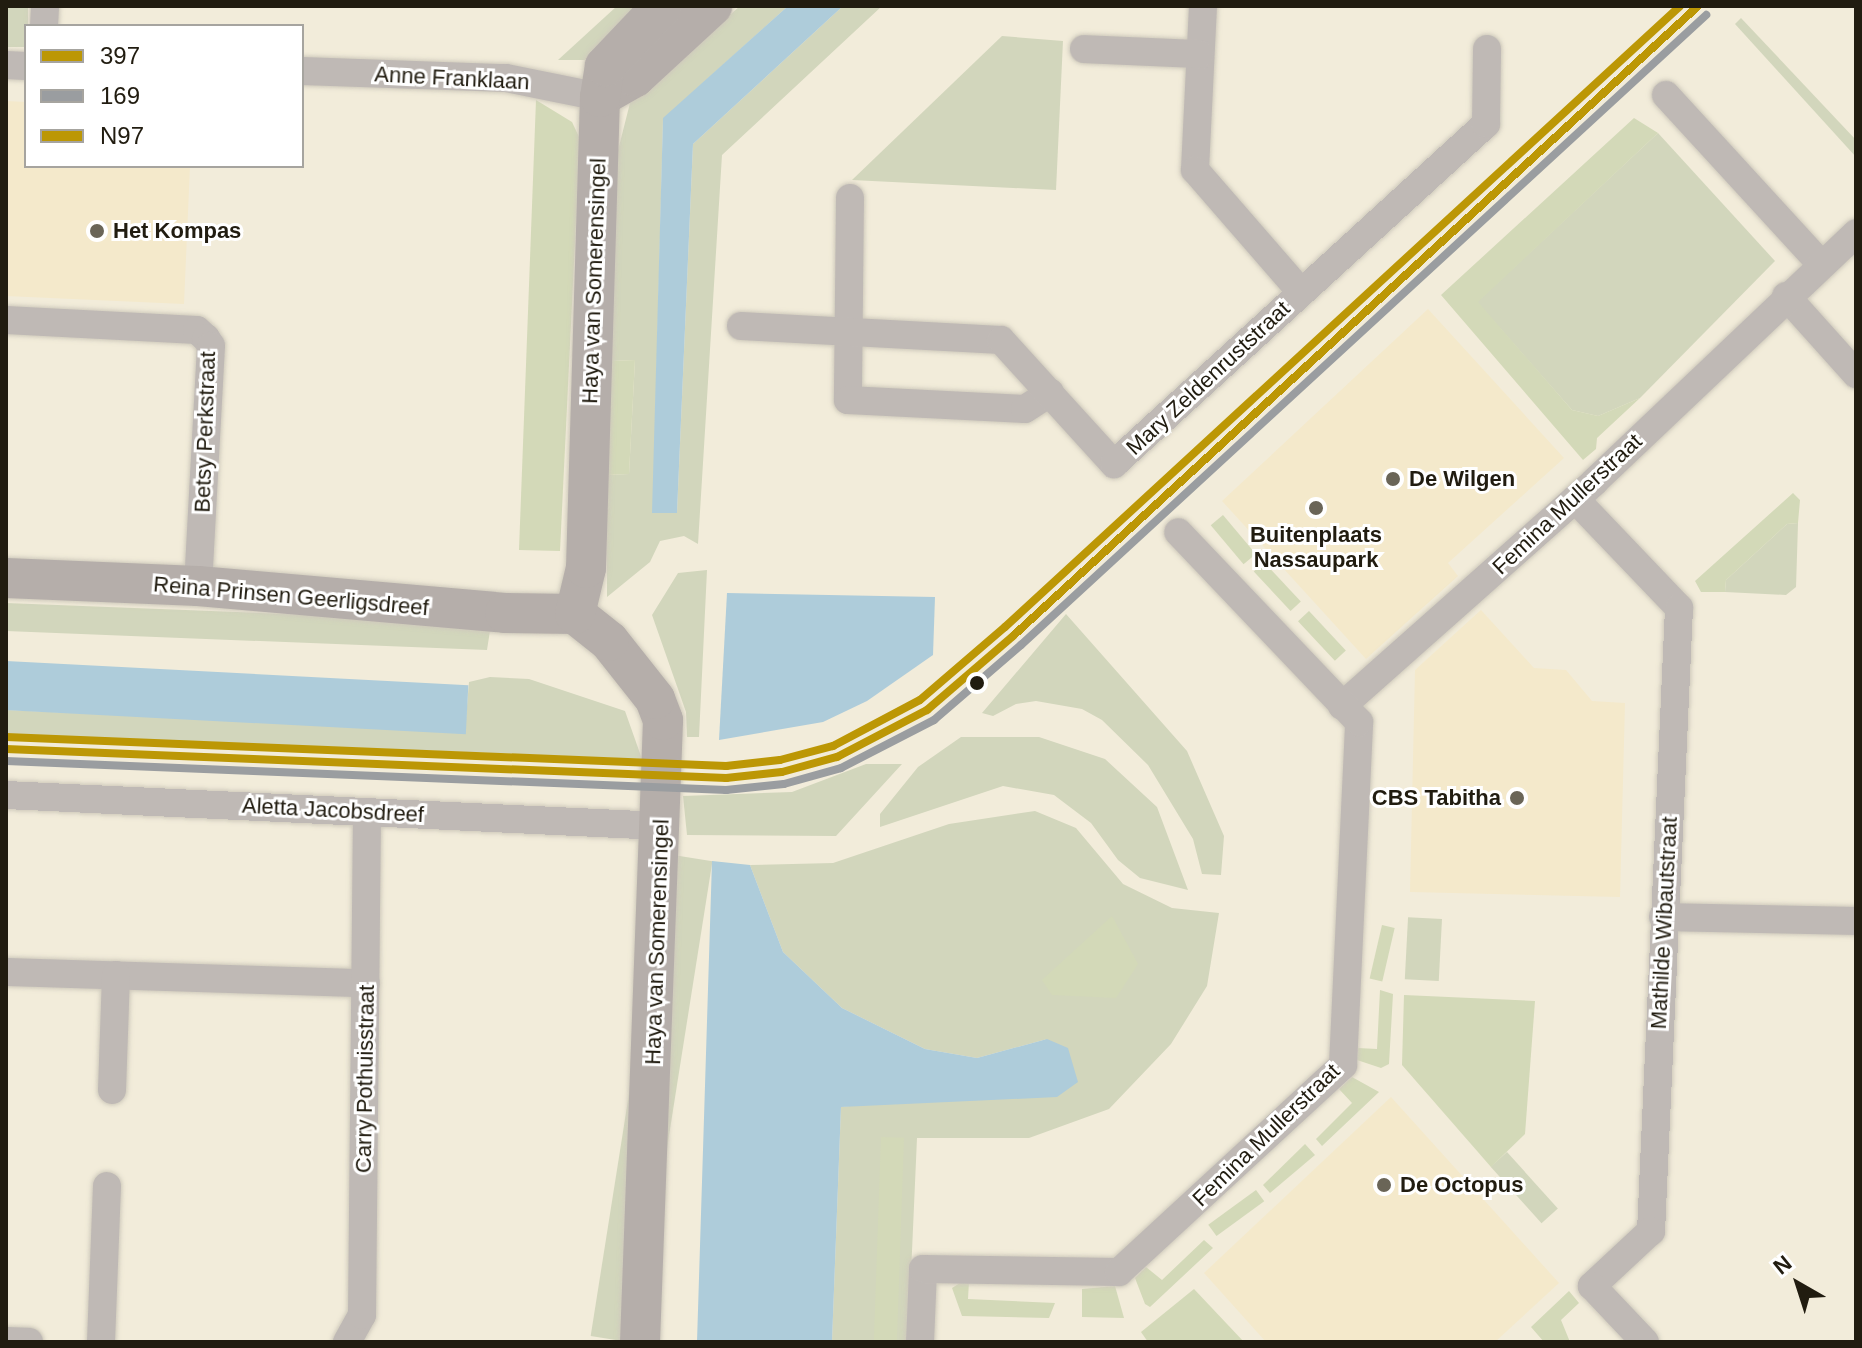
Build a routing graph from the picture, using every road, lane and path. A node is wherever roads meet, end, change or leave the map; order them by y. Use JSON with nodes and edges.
{"nodes":[{"id":1,"x":662,"y":6,"type":"edge"},
{"id":2,"x":712,"y":6,"type":"edge"},
{"id":3,"x":1203,"y":6,"type":"edge"},
{"id":4,"x":1084,"y":49,"type":"dead end"},
{"id":5,"x":1487,"y":49,"type":"dead end"},
{"id":6,"x":1200,"y":54,"type":"junction"},
{"id":7,"x":304,"y":71,"type":"edge"},
{"id":8,"x":1666,"y":95,"type":"dead end"},
{"id":9,"x":600,"y":97,"type":"junction"},
{"id":10,"x":850,"y":198,"type":"dead end"},
{"id":11,"x":1856,"y":233,"type":"edge"},
{"id":12,"x":1821,"y":264,"type":"junction"},
{"id":13,"x":1301,"y":292,"type":"junction"},
{"id":14,"x":1786,"y":296,"type":"junction"},
{"id":15,"x":6,"y":320,"type":"edge"},
{"id":16,"x":741,"y":326,"type":"dead end"},
{"id":17,"x":850,"y":333,"type":"junction"},
{"id":18,"x":1856,"y":374,"type":"edge"},
{"id":19,"x":1050,"y":393,"type":"junction"},
{"id":20,"x":1575,"y":499,"type":"junction"},
{"id":21,"x":1178,"y":532,"type":"dead end"},
{"id":22,"x":6,"y":578,"type":"edge"},
{"id":23,"x":198,"y":586,"type":"junction"},
{"id":24,"x":575,"y":614,"type":"junction"},
{"id":25,"x":1342,"y":706,"type":"junction"},
{"id":26,"x":6,"y":795,"type":"edge"},
{"id":27,"x":367,"y":812,"type":"junction"},
{"id":28,"x":661,"y":826,"type":"junction"},
{"id":29,"x":1663,"y":917,"type":"junction"},
{"id":30,"x":1856,"y":921,"type":"edge"},
{"id":31,"x":6,"y":972,"type":"edge"},
{"id":32,"x":116,"y":975,"type":"junction"},
{"id":33,"x":366,"y":983,"type":"junction"},
{"id":34,"x":112,"y":1090,"type":"dead end"},
{"id":35,"x":107,"y":1186,"type":"dead end"},
{"id":36,"x":6,"y":1341,"type":"edge"},
{"id":37,"x":29,"y":1342,"type":"edge"},
{"id":38,"x":101,"y":1342,"type":"edge"},
{"id":39,"x":347,"y":1342,"type":"edge"},
{"id":40,"x":640,"y":1342,"type":"edge"},
{"id":41,"x":920,"y":1342,"type":"edge"},
{"id":42,"x":1645,"y":1342,"type":"edge"}],
"edges":[{"from":1,"to":9,"type":"street","name":"Haya van Somerensingel"},
{"from":2,"to":9,"type":"street"},
{"from":3,"to":6,"type":"street","name":"Mary Zeldenruststraat"},
{"from":4,"to":6,"type":"street"},
{"from":5,"to":13,"type":"street","name":"Mary Zeldenruststraat"},
{"from":6,"to":13,"type":"street","name":"Mary Zeldenruststraat"},
{"from":7,"to":9,"type":"street","name":"Anne Franklaan"},
{"from":8,"to":12,"type":"street"},
{"from":9,"to":24,"type":"street","name":"Haya van Somerensingel"},
{"from":10,"to":17,"type":"street"},
{"from":11,"to":12,"type":"street","name":"Femina Mullerstraat"},
{"from":12,"to":14,"type":"street","name":"Femina Mullerstraat"},
{"from":13,"to":19,"type":"street","name":"Mary Zeldenruststraat"},
{"from":14,"to":18,"type":"street"},
{"from":14,"to":20,"type":"street","name":"Femina Mullerstraat"},
{"from":15,"to":23,"type":"street","name":"Betsy Perkstraat"},
{"from":16,"to":17,"type":"street","name":"Mary Zeldenruststraat"},
{"from":17,"to":19,"type":"street","name":"Mary Zeldenruststraat"},
{"from":17,"to":19,"type":"street"},
{"from":20,"to":25,"type":"street","name":"Femina Mullerstraat"},
{"from":20,"to":29,"type":"street","name":"Mathilde Wibautstraat"},
{"from":21,"to":25,"type":"street","name":"Femina Mullerstraat"},
{"from":22,"to":23,"type":"street","name":"Reina Prinsen Geerligsdreef"},
{"from":23,"to":24,"type":"street","name":"Reina Prinsen Geerligsdreef"},
{"from":24,"to":28,"type":"street","name":"Haya van Somerensingel"},
{"from":25,"to":41,"type":"street","name":"Femina Mullerstraat"},
{"from":26,"to":27,"type":"street","name":"Aletta Jacobsdreef"},
{"from":27,"to":28,"type":"street","name":"Aletta Jacobsdreef"},
{"from":27,"to":33,"type":"street","name":"Carry Pothuisstraat"},
{"from":28,"to":40,"type":"street","name":"Haya van Somerensingel"},
{"from":29,"to":30,"type":"street"},
{"from":29,"to":42,"type":"street","name":"Mathilde Wibautstraat"},
{"from":31,"to":32,"type":"street"},
{"from":32,"to":33,"type":"street"},
{"from":32,"to":34,"type":"street"},
{"from":33,"to":39,"type":"street","name":"Carry Pothuisstraat"},
{"from":35,"to":38,"type":"street"},
{"from":36,"to":37,"type":"street"}]}
